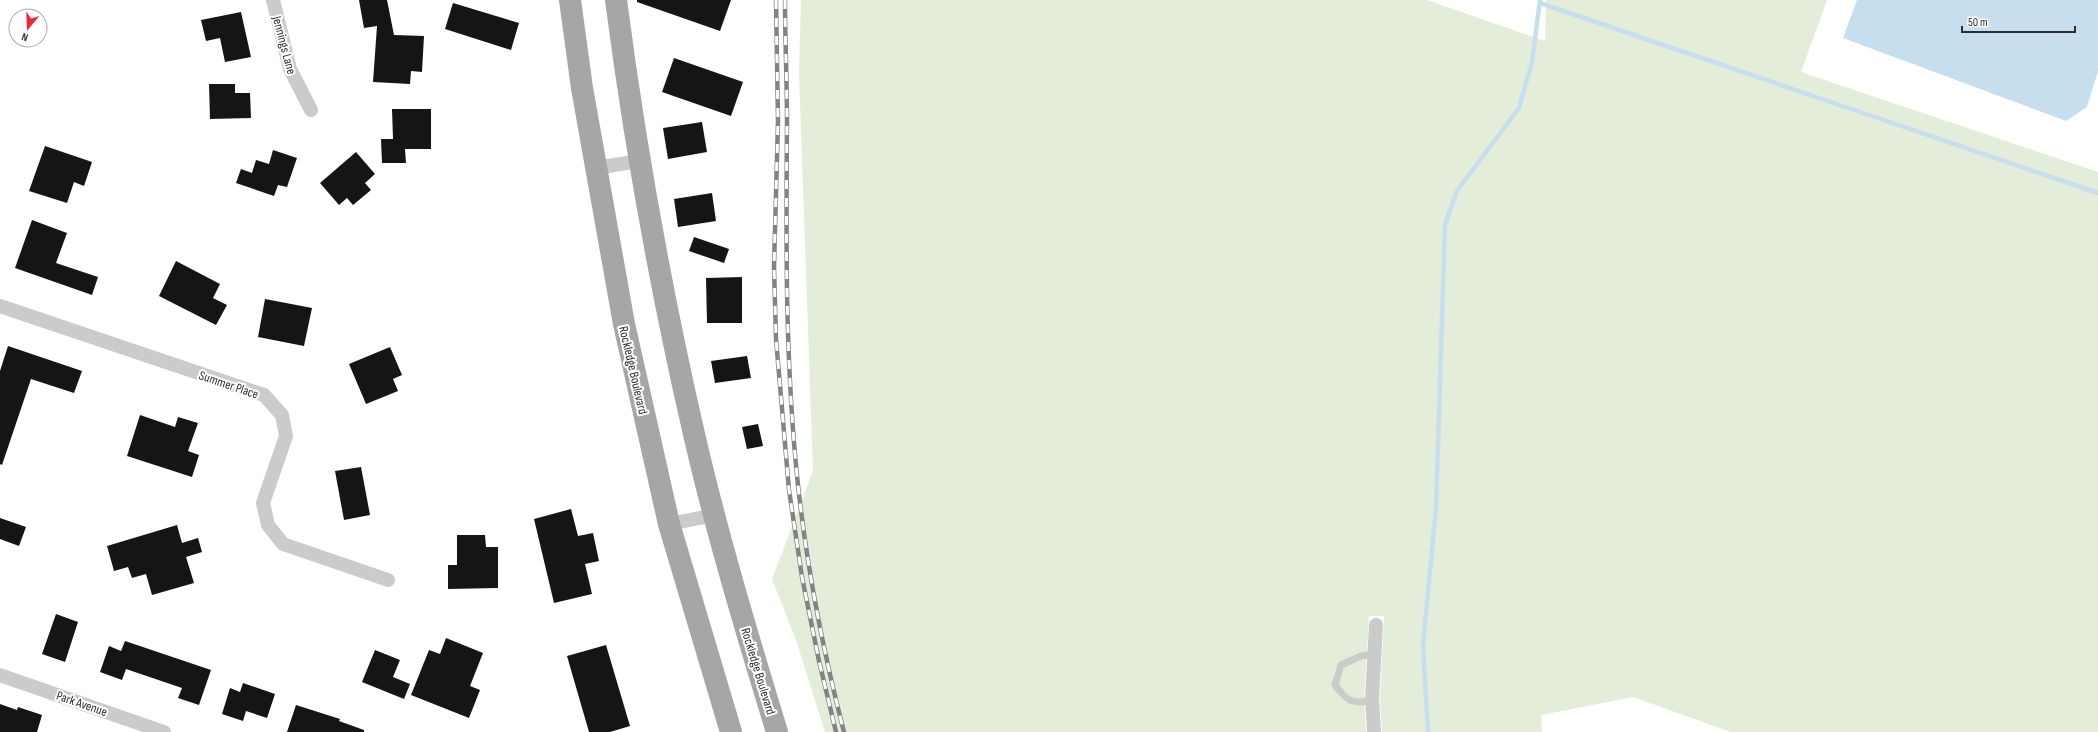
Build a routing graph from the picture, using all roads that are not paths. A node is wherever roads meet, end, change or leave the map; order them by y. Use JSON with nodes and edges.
{"nodes":[{"id":1,"x":274,"y":0,"type":"edge"},
{"id":2,"x":570,"y":0,"type":"edge"},
{"id":3,"x":616,"y":0,"type":"edge"},
{"id":4,"x":311,"y":110,"type":"dead end"},
{"id":5,"x":639,"y":161,"type":"junction"},
{"id":6,"x":596,"y":168,"type":"junction"},
{"id":7,"x":0,"y":306,"type":"edge"},
{"id":8,"x":715,"y":515,"type":"junction"},
{"id":9,"x":669,"y":524,"type":"junction"},
{"id":10,"x":388,"y":580,"type":"dead end"},
{"id":11,"x":1376,"y":625,"type":"dead end"},
{"id":12,"x":1375,"y":654,"type":"junction"},
{"id":13,"x":0,"y":675,"type":"edge"},
{"id":14,"x":1372,"y":700,"type":"junction"},
{"id":15,"x":164,"y":732,"type":"edge"},
{"id":16,"x":731,"y":732,"type":"edge"},
{"id":17,"x":777,"y":732,"type":"edge"},
{"id":18,"x":1374,"y":732,"type":"edge"}],
"edges":[{"from":1,"to":4,"type":"street","name":"Jennings Lane"},
{"from":2,"to":6,"type":"main road","name":"Rockledge Boulevard"},
{"from":3,"to":5,"type":"main road","name":"Rockledge Boulevard"},
{"from":5,"to":6,"type":"street"},
{"from":5,"to":8,"type":"main road","name":"Rockledge Boulevard"},
{"from":6,"to":9,"type":"main road","name":"Rockledge Boulevard"},
{"from":7,"to":10,"type":"street","name":"Summer Place"},
{"from":8,"to":9,"type":"street"},
{"from":8,"to":17,"type":"main road","name":"Rockledge Boulevard"},
{"from":9,"to":16,"type":"main road","name":"Rockledge Boulevard"},
{"from":11,"to":12,"type":"street"},
{"from":12,"to":14,"type":"street"},
{"from":12,"to":14,"type":"lane"},
{"from":13,"to":15,"type":"street","name":"Park Avenue"},
{"from":14,"to":18,"type":"street"}]}
